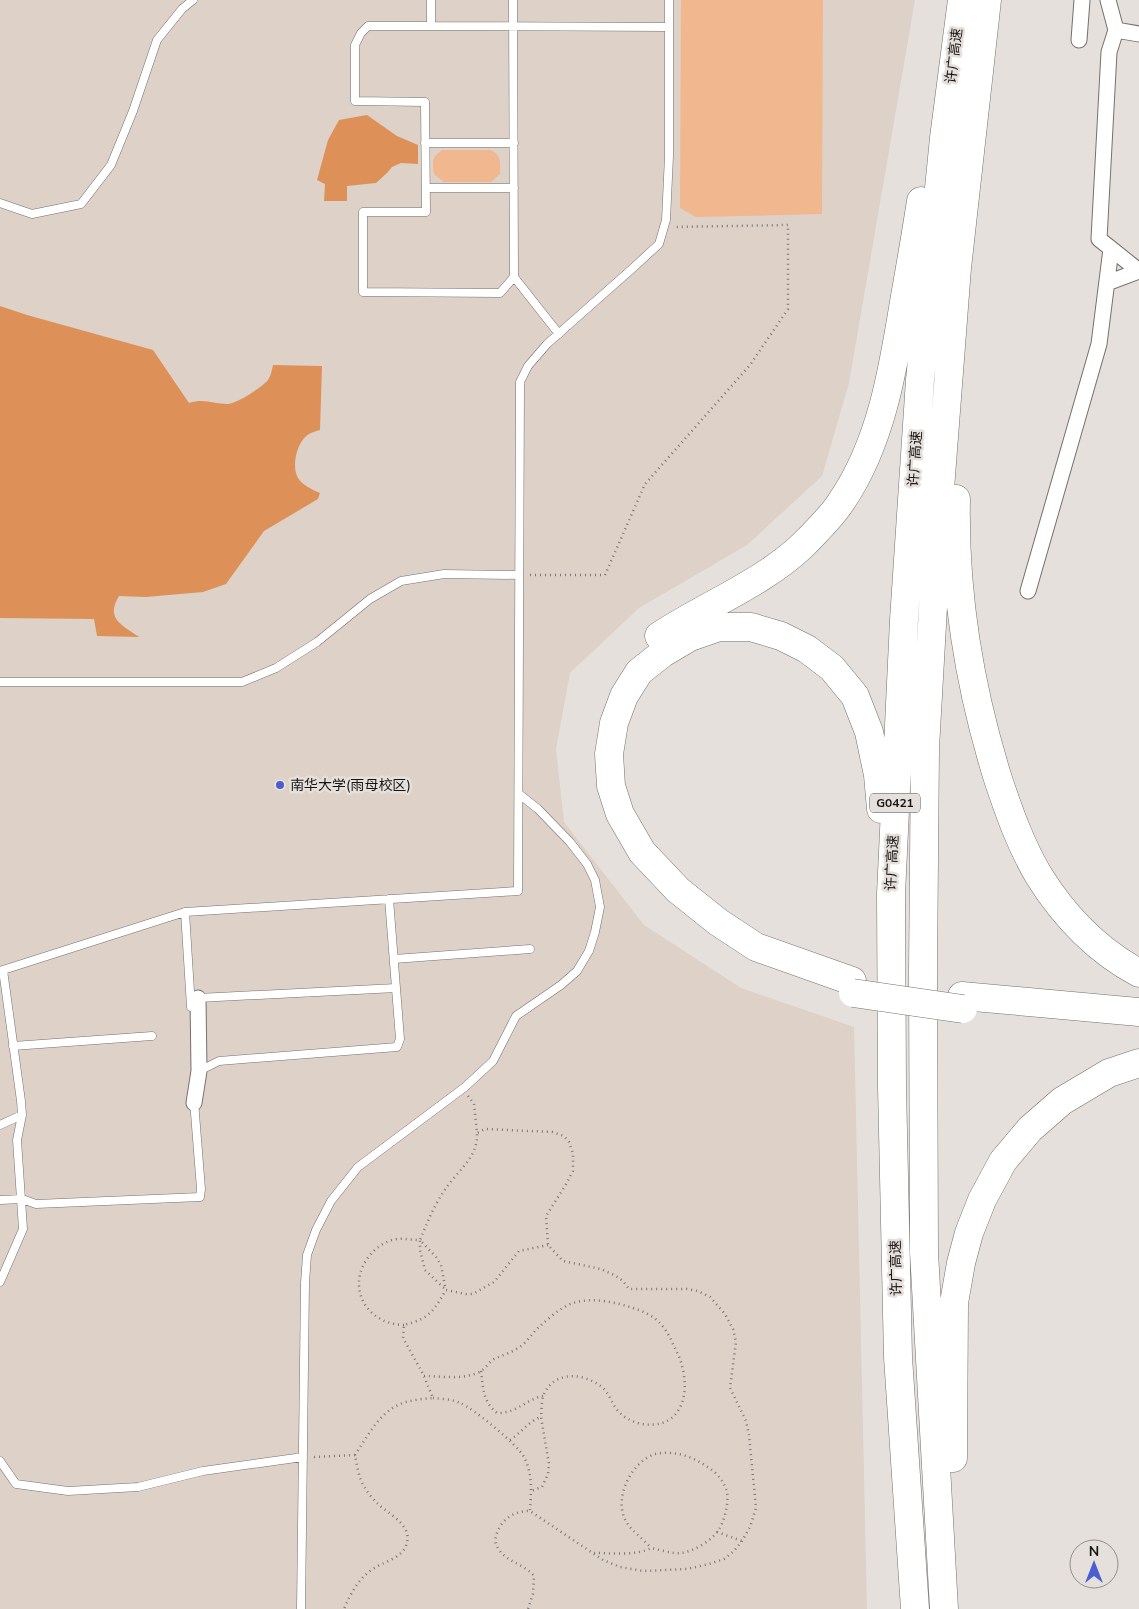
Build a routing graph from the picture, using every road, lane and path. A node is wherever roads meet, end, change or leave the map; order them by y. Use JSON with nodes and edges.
{"nodes":[{"id":1,"x":193,"y":0,"type":"edge"},
{"id":2,"x":431,"y":0,"type":"edge"},
{"id":3,"x":513,"y":0,"type":"edge"},
{"id":4,"x":669,"y":0,"type":"edge"},
{"id":5,"x":957,"y":0,"type":"edge"},
{"id":6,"x":962,"y":0,"type":"edge"},
{"id":7,"x":987,"y":0,"type":"edge"},
{"id":8,"x":1082,"y":0,"type":"edge"},
{"id":9,"x":1108,"y":0,"type":"edge"},
{"id":10,"x":431,"y":26,"type":"junction"},
{"id":11,"x":513,"y":26,"type":"junction"},
{"id":12,"x":669,"y":27,"type":"junction"},
{"id":13,"x":1116,"y":30,"type":"junction"},
{"id":14,"x":1139,"y":34,"type":"edge"},
{"id":15,"x":982,"y":40,"type":"junction"},
{"id":16,"x":1079,"y":40,"type":"dead end"},
{"id":17,"x":425,"y":143,"type":"junction"},
{"id":18,"x":514,"y":143,"type":"junction"},
{"id":19,"x":426,"y":188,"type":"junction"},
{"id":20,"x":514,"y":188,"type":"junction"},
{"id":21,"x":0,"y":203,"type":"edge"},
{"id":22,"x":664,"y":227,"type":"junction"},
{"id":23,"x":1111,"y":249,"type":"junction"},
{"id":24,"x":514,"y":277,"type":"junction"},
{"id":25,"x":1107,"y":283,"type":"junction"},
{"id":26,"x":560,"y":334,"type":"junction"},
{"id":27,"x":519,"y":575,"type":"junction"},
{"id":28,"x":1028,"y":591,"type":"dead end"},
{"id":29,"x":0,"y":682,"type":"edge"},
{"id":30,"x":519,"y":794,"type":"junction"},
{"id":31,"x":389,"y":899,"type":"junction"},
{"id":32,"x":185,"y":912,"type":"junction"},
{"id":33,"x":530,"y":949,"type":"dead end"},
{"id":34,"x":394,"y":959,"type":"junction"},
{"id":35,"x":2,"y":970,"type":"edge"},
{"id":36,"x":1139,"y":973,"type":"edge"},
{"id":37,"x":852,"y":987,"type":"junction"},
{"id":38,"x":396,"y":988,"type":"junction"},
{"id":39,"x":198,"y":998,"type":"joint"},
{"id":40,"x":963,"y":1002,"type":"junction"},
{"id":41,"x":1139,"y":1012,"type":"edge"},
{"id":42,"x":1139,"y":1027,"type":"edge"},
{"id":43,"x":152,"y":1036,"type":"dead end"},
{"id":44,"x":14,"y":1046,"type":"junction"},
{"id":45,"x":1139,"y":1063,"type":"edge"},
{"id":46,"x":198,"y":1071,"type":"junction"},
{"id":47,"x":463,"y":1088,"type":"junction"},
{"id":48,"x":194,"y":1103,"type":"junction"},
{"id":49,"x":22,"y":1115,"type":"junction"},
{"id":50,"x":0,"y":1125,"type":"edge"},
{"id":51,"x":477,"y":1133,"type":"junction"},
{"id":52,"x":22,"y":1199,"type":"junction"},
{"id":53,"x":0,"y":1200,"type":"edge"},
{"id":54,"x":420,"y":1240,"type":"junction"},
{"id":55,"x":548,"y":1245,"type":"junction"},
{"id":56,"x":0,"y":1282,"type":"edge"},
{"id":57,"x":446,"y":1290,"type":"junction"},
{"id":58,"x":897,"y":1319,"type":"junction"},
{"id":59,"x":404,"y":1325,"type":"junction"},
{"id":60,"x":481,"y":1371,"type":"junction"},
{"id":61,"x":424,"y":1376,"type":"junction"},
{"id":62,"x":543,"y":1396,"type":"junction"},
{"id":63,"x":433,"y":1398,"type":"junction"},
{"id":64,"x":541,"y":1417,"type":"junction"},
{"id":65,"x":510,"y":1440,"type":"junction"},
{"id":66,"x":355,"y":1455,"type":"junction"},
{"id":67,"x":302,"y":1457,"type":"junction"},
{"id":68,"x":0,"y":1461,"type":"edge"},
{"id":69,"x":531,"y":1491,"type":"junction"},
{"id":70,"x":530,"y":1511,"type":"junction"},
{"id":71,"x":717,"y":1532,"type":"junction"},
{"id":72,"x":742,"y":1541,"type":"junction"},
{"id":73,"x":652,"y":1548,"type":"junction"},
{"id":74,"x":592,"y":1553,"type":"junction"},
{"id":75,"x":301,"y":1609,"type":"edge"},
{"id":76,"x":344,"y":1609,"type":"edge"},
{"id":77,"x":528,"y":1609,"type":"edge"},
{"id":78,"x":915,"y":1609,"type":"edge"},
{"id":79,"x":944,"y":1609,"type":"edge"},
{"id":80,"x":954,"y":1609,"type":"edge"}],
"edges":[{"from":1,"to":21,"type":"lane"},
{"from":2,"to":10,"type":"lane"},
{"from":3,"to":11,"type":"lane"},
{"from":4,"to":12,"type":"lane"},
{"from":5,"to":37,"type":"highway"},
{"from":6,"to":58,"type":"highway","name":"许广高速","number":"G0421"},
{"from":7,"to":15,"type":"highway","name":"许广高速","number":"G0421"},
{"from":8,"to":16,"type":"street"},
{"from":9,"to":13,"type":"street"},
{"from":10,"to":11,"type":"lane"},
{"from":10,"to":17,"type":"lane"},
{"from":11,"to":12,"type":"lane"},
{"from":11,"to":18,"type":"lane"},
{"from":12,"to":22,"type":"lane"},
{"from":13,"to":14,"type":"street"},
{"from":13,"to":23,"type":"street"},
{"from":15,"to":36,"type":"highway"},
{"from":15,"to":79,"type":"highway","name":"许广高速","number":"G0421"},
{"from":17,"to":18,"type":"lane"},
{"from":17,"to":19,"type":"lane"},
{"from":18,"to":20,"type":"lane"},
{"from":19,"to":20,"type":"lane"},
{"from":19,"to":24,"type":"lane"},
{"from":20,"to":24,"type":"lane"},
{"from":22,"to":26,"type":"lane"},
{"from":22,"to":27,"type":"path"},
{"from":23,"to":25,"type":"street"},
{"from":23,"to":25,"type":"street"},
{"from":24,"to":26,"type":"lane"},
{"from":25,"to":28,"type":"street"},
{"from":26,"to":27,"type":"lane"},
{"from":27,"to":29,"type":"lane"},
{"from":27,"to":30,"type":"lane"},
{"from":30,"to":31,"type":"lane"},
{"from":30,"to":47,"type":"lane"},
{"from":31,"to":32,"type":"lane"},
{"from":31,"to":34,"type":"lane"},
{"from":32,"to":35,"type":"lane"},
{"from":32,"to":48,"type":"lane"},
{"from":33,"to":34,"type":"lane"},
{"from":34,"to":38,"type":"lane"},
{"from":35,"to":44,"type":"lane"},
{"from":37,"to":40,"type":"highway"},
{"from":37,"to":58,"type":"highway"},
{"from":38,"to":39,"type":"lane"},
{"from":38,"to":46,"type":"lane"},
{"from":39,"to":46,"type":"street"},
{"from":40,"to":41,"type":"highway"},
{"from":40,"to":42,"type":"highway"},
{"from":43,"to":44,"type":"lane"},
{"from":44,"to":49,"type":"lane"},
{"from":45,"to":80,"type":"highway"},
{"from":46,"to":48,"type":"street"},
{"from":47,"to":51,"type":"path"},
{"from":47,"to":67,"type":"lane"},
{"from":48,"to":52,"type":"lane"},
{"from":49,"to":50,"type":"lane"},
{"from":49,"to":52,"type":"lane"},
{"from":51,"to":54,"type":"path"},
{"from":51,"to":55,"type":"path"},
{"from":52,"to":53,"type":"lane"},
{"from":52,"to":56,"type":"lane"},
{"from":54,"to":57,"type":"path"},
{"from":54,"to":57,"type":"path"},
{"from":54,"to":59,"type":"path"},
{"from":55,"to":57,"type":"path"},
{"from":55,"to":72,"type":"path"},
{"from":57,"to":59,"type":"path"},
{"from":58,"to":78,"type":"highway","name":"许广高速","number":"G0421"},
{"from":59,"to":61,"type":"path"},
{"from":60,"to":61,"type":"path"},
{"from":60,"to":62,"type":"path"},
{"from":60,"to":62,"type":"path"},
{"from":61,"to":63,"type":"path"},
{"from":62,"to":64,"type":"path"},
{"from":63,"to":65,"type":"path"},
{"from":63,"to":66,"type":"path"},
{"from":64,"to":65,"type":"path"},
{"from":64,"to":69,"type":"path"},
{"from":65,"to":69,"type":"path"},
{"from":66,"to":67,"type":"path"},
{"from":66,"to":76,"type":"path"},
{"from":67,"to":68,"type":"lane"},
{"from":67,"to":75,"type":"lane"},
{"from":69,"to":70,"type":"path"},
{"from":70,"to":74,"type":"path"},
{"from":70,"to":77,"type":"path"},
{"from":71,"to":72,"type":"path"},
{"from":71,"to":73,"type":"path"},
{"from":71,"to":73,"type":"path"},
{"from":72,"to":74,"type":"path"},
{"from":73,"to":74,"type":"path"}]}
